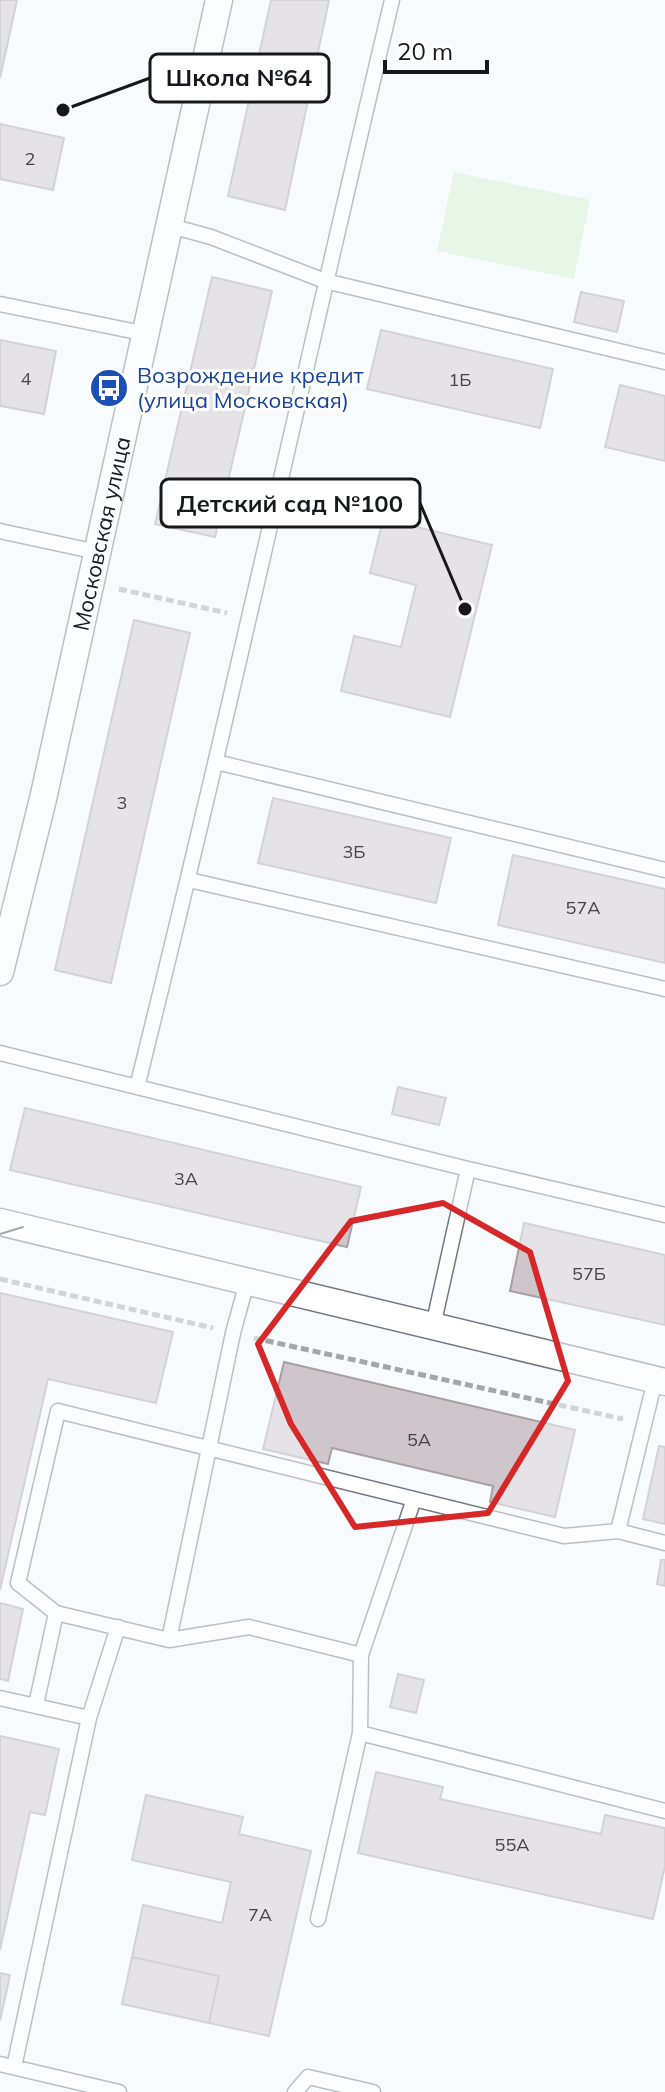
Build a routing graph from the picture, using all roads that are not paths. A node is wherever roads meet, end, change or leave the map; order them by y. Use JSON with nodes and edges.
{"nodes":[{"id":1,"x":219,"y":0,"type":"edge"},
{"id":2,"x":392,"y":0,"type":"edge"},
{"id":3,"x":171,"y":226,"type":"junction"},
{"id":4,"x":325,"y":281,"type":"junction"},
{"id":5,"x":0,"y":304,"type":"edge"},
{"id":6,"x":147,"y":334,"type":"junction"},
{"id":7,"x":665,"y":362,"type":"edge"},
{"id":8,"x":0,"y":531,"type":"edge"},
{"id":9,"x":97,"y":552,"type":"junction"},
{"id":10,"x":216,"y":762,"type":"junction"},
{"id":11,"x":665,"y":870,"type":"edge"},
{"id":12,"x":189,"y":880,"type":"junction"},
{"id":13,"x":0,"y":972,"type":"edge"},
{"id":14,"x":665,"y":989,"type":"edge"},
{"id":15,"x":0,"y":1053,"type":"edge"},
{"id":16,"x":137,"y":1087,"type":"junction"},
{"id":17,"x":468,"y":1169,"type":"junction"},
{"id":18,"x":665,"y":1215,"type":"edge"},
{"id":19,"x":11,"y":1225,"type":"edge"},
{"id":20,"x":247,"y":1282,"type":"junction"},
{"id":21,"x":433,"y":1326,"type":"junction"},
{"id":22,"x":660,"y":1381,"type":"edge"},
{"id":23,"x":211,"y":1449,"type":"junction"},
{"id":24,"x":414,"y":1499,"type":"junction"},
{"id":25,"x":618,"y":1531,"type":"junction"},
{"id":26,"x":665,"y":1543,"type":"edge"},
{"id":27,"x":56,"y":1613,"type":"junction"},
{"id":28,"x":118,"y":1627,"type":"junction"},
{"id":29,"x":169,"y":1640,"type":"junction"},
{"id":30,"x":361,"y":1655,"type":"junction"},
{"id":31,"x":0,"y":1698,"type":"edge"},
{"id":32,"x":36,"y":1705,"type":"junction"},
{"id":33,"x":89,"y":1718,"type":"junction"},
{"id":34,"x":360,"y":1733,"type":"junction"},
{"id":35,"x":665,"y":1811,"type":"edge"},
{"id":36,"x":318,"y":1919,"type":"dead end"},
{"id":37,"x":7,"y":2066,"type":"edge"},
{"id":38,"x":119,"y":2092,"type":"edge"},
{"id":39,"x":295,"y":2092,"type":"edge"},
{"id":40,"x":373,"y":2092,"type":"edge"}],
"edges":[{"from":1,"to":3,"type":"street","name":"Московская улица"},
{"from":2,"to":4,"type":"lane"},
{"from":3,"to":4,"type":"lane"},
{"from":3,"to":6,"type":"street","name":"Московская улица"},
{"from":4,"to":7,"type":"lane"},
{"from":4,"to":10,"type":"lane"},
{"from":5,"to":6,"type":"lane"},
{"from":6,"to":9,"type":"street","name":"Московская улица"},
{"from":8,"to":9,"type":"lane"},
{"from":9,"to":13,"type":"street","name":"Московская улица"},
{"from":10,"to":11,"type":"lane"},
{"from":10,"to":12,"type":"lane"},
{"from":12,"to":14,"type":"lane"},
{"from":12,"to":16,"type":"lane"},
{"from":15,"to":16,"type":"lane"},
{"from":16,"to":17,"type":"lane"},
{"from":17,"to":18,"type":"lane"},
{"from":17,"to":21,"type":"lane"},
{"from":19,"to":20,"type":"street"},
{"from":20,"to":21,"type":"street"},
{"from":20,"to":23,"type":"lane"},
{"from":21,"to":22,"type":"street"},
{"from":22,"to":25,"type":"lane"},
{"from":23,"to":24,"type":"lane"},
{"from":23,"to":27,"type":"lane"},
{"from":23,"to":29,"type":"lane"},
{"from":24,"to":25,"type":"lane"},
{"from":24,"to":30,"type":"lane"},
{"from":25,"to":26,"type":"lane"},
{"from":27,"to":28,"type":"lane"},
{"from":27,"to":32,"type":"lane"},
{"from":28,"to":29,"type":"lane"},
{"from":28,"to":33,"type":"lane"},
{"from":29,"to":30,"type":"lane"},
{"from":30,"to":34,"type":"lane"},
{"from":31,"to":32,"type":"lane"},
{"from":32,"to":33,"type":"lane"},
{"from":33,"to":37,"type":"lane"},
{"from":34,"to":35,"type":"lane"},
{"from":34,"to":36,"type":"lane"},
{"from":37,"to":38,"type":"lane"},
{"from":39,"to":40,"type":"lane"}]}
